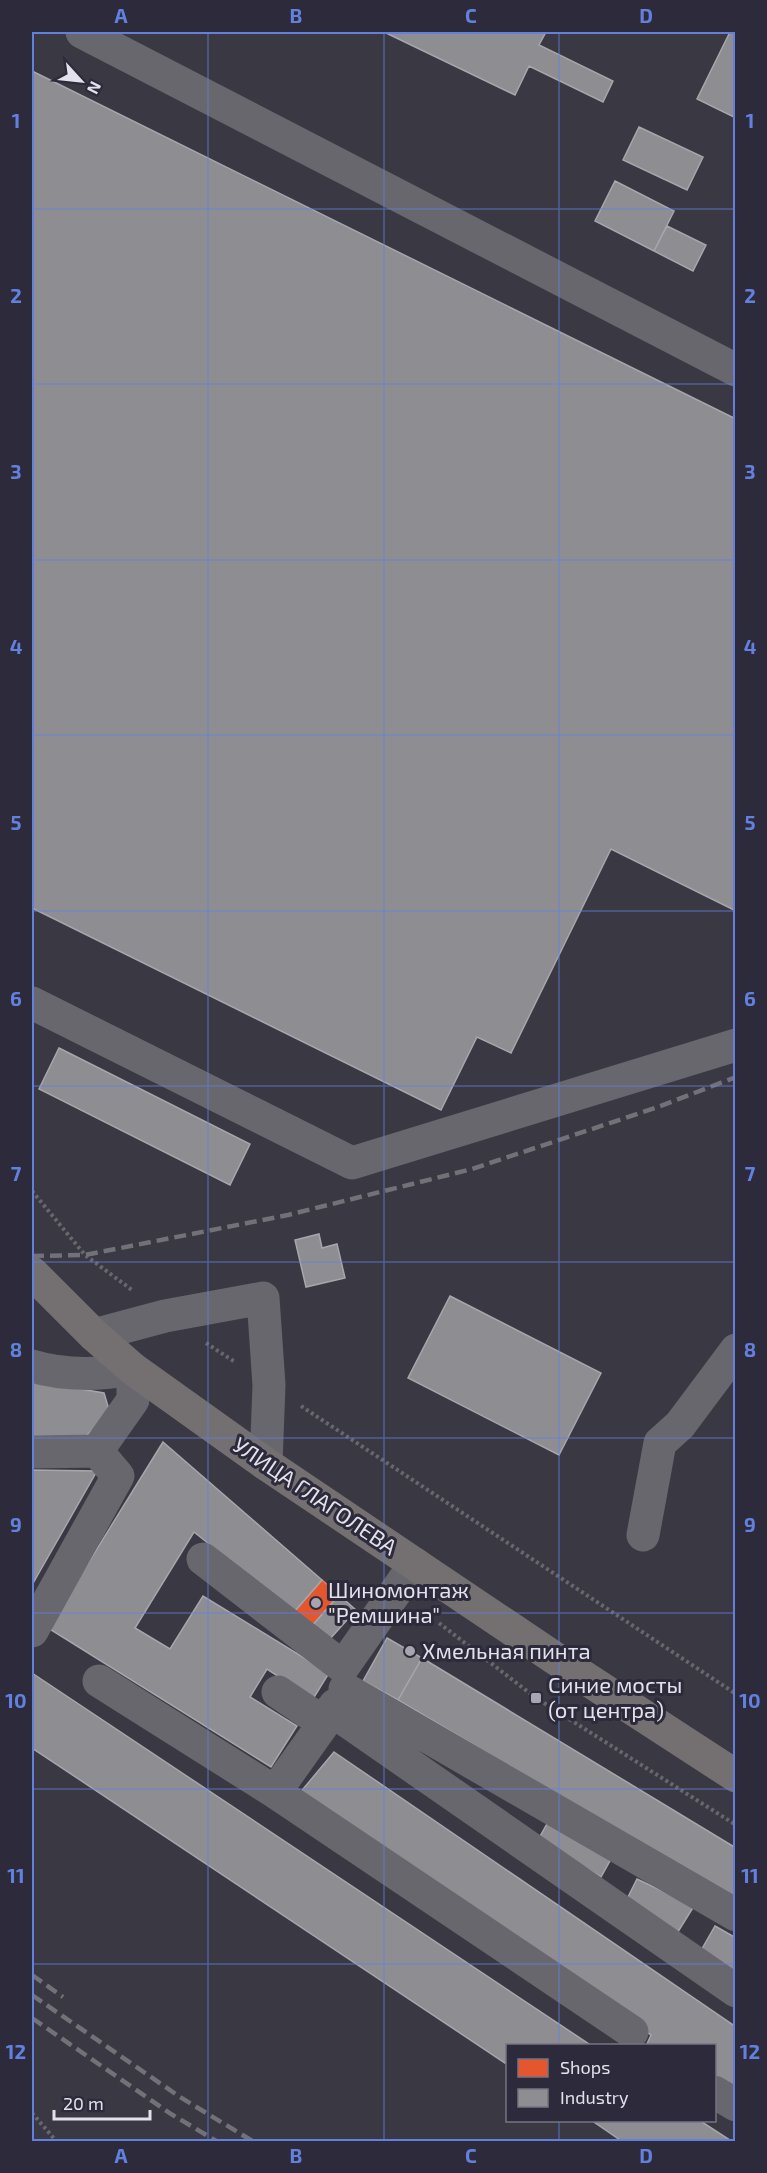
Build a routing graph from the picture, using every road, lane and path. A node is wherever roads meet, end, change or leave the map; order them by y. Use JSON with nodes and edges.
{"nodes":[{"id":1,"x":82,"y":32,"type":"edge"},
{"id":2,"x":735,"y":370,"type":"edge"},
{"id":3,"x":32,"y":1003,"type":"edge"},
{"id":4,"x":735,"y":1045,"type":"edge"},
{"id":5,"x":32,"y":1191,"type":"edge"},
{"id":6,"x":32,"y":1273,"type":"edge"},
{"id":7,"x":165,"y":1316,"type":"junction"},
{"id":8,"x":93,"y":1335,"type":"junction"},
{"id":9,"x":735,"y":1350,"type":"edge"},
{"id":10,"x":32,"y":1366,"type":"edge"},
{"id":11,"x":133,"y":1369,"type":"junction"},
{"id":12,"x":269,"y":1385,"type":"junction"},
{"id":13,"x":97,"y":1451,"type":"junction"},
{"id":14,"x":32,"y":1452,"type":"edge"},
{"id":15,"x":266,"y":1464,"type":"junction"},
{"id":16,"x":643,"y":1535,"type":"dead end"},
{"id":17,"x":203,"y":1559,"type":"dead end"},
{"id":18,"x":416,"y":1564,"type":"junction"},
{"id":19,"x":32,"y":1631,"type":"edge"},
{"id":20,"x":99,"y":1682,"type":"dead end"},
{"id":21,"x":278,"y":1692,"type":"dead end"},
{"id":22,"x":735,"y":1694,"type":"edge"},
{"id":23,"x":336,"y":1697,"type":"junction"},
{"id":24,"x":735,"y":1776,"type":"edge"},
{"id":25,"x":275,"y":1792,"type":"junction"},
{"id":26,"x":735,"y":1915,"type":"edge"},
{"id":27,"x":735,"y":1991,"type":"edge"},
{"id":28,"x":632,"y":2032,"type":"dead end"},
{"id":29,"x":716,"y":2093,"type":"edge"},
{"id":30,"x":735,"y":2105,"type":"edge"},
{"id":31,"x":32,"y":2113,"type":"edge"},
{"id":32,"x":57,"y":2142,"type":"edge"}],
"edges":[{"from":1,"to":2,"type":"lane"},
{"from":3,"to":4,"type":"lane"},
{"from":5,"to":7,"type":"path"},
{"from":6,"to":8,"type":"main road","name":"УЛИЦА ГЛАГОЛЕВА"},
{"from":7,"to":8,"type":"lane"},
{"from":7,"to":12,"type":"path"},
{"from":7,"to":12,"type":"lane"},
{"from":8,"to":11,"type":"main road","name":"УЛИЦА ГЛАГОЛЕВА"},
{"from":9,"to":16,"type":"lane"},
{"from":10,"to":11,"type":"lane"},
{"from":11,"to":13,"type":"lane"},
{"from":11,"to":15,"type":"main road","name":"УЛИЦА ГЛАГОЛЕВА"},
{"from":12,"to":15,"type":"lane"},
{"from":12,"to":22,"type":"path"},
{"from":13,"to":14,"type":"lane"},
{"from":13,"to":19,"type":"lane"},
{"from":15,"to":18,"type":"main road","name":"УЛИЦА ГЛАГОЛЕВА"},
{"from":17,"to":23,"type":"lane"},
{"from":18,"to":23,"type":"lane"},
{"from":18,"to":24,"type":"main road","name":"УЛИЦА ГЛАГОЛЕВА"},
{"from":20,"to":25,"type":"lane"},
{"from":21,"to":23,"type":"lane"},
{"from":23,"to":25,"type":"lane"},
{"from":23,"to":26,"type":"lane"},
{"from":23,"to":27,"type":"lane"},
{"from":25,"to":28,"type":"lane"},
{"from":29,"to":30,"type":"lane"},
{"from":31,"to":32,"type":"path"}]}
